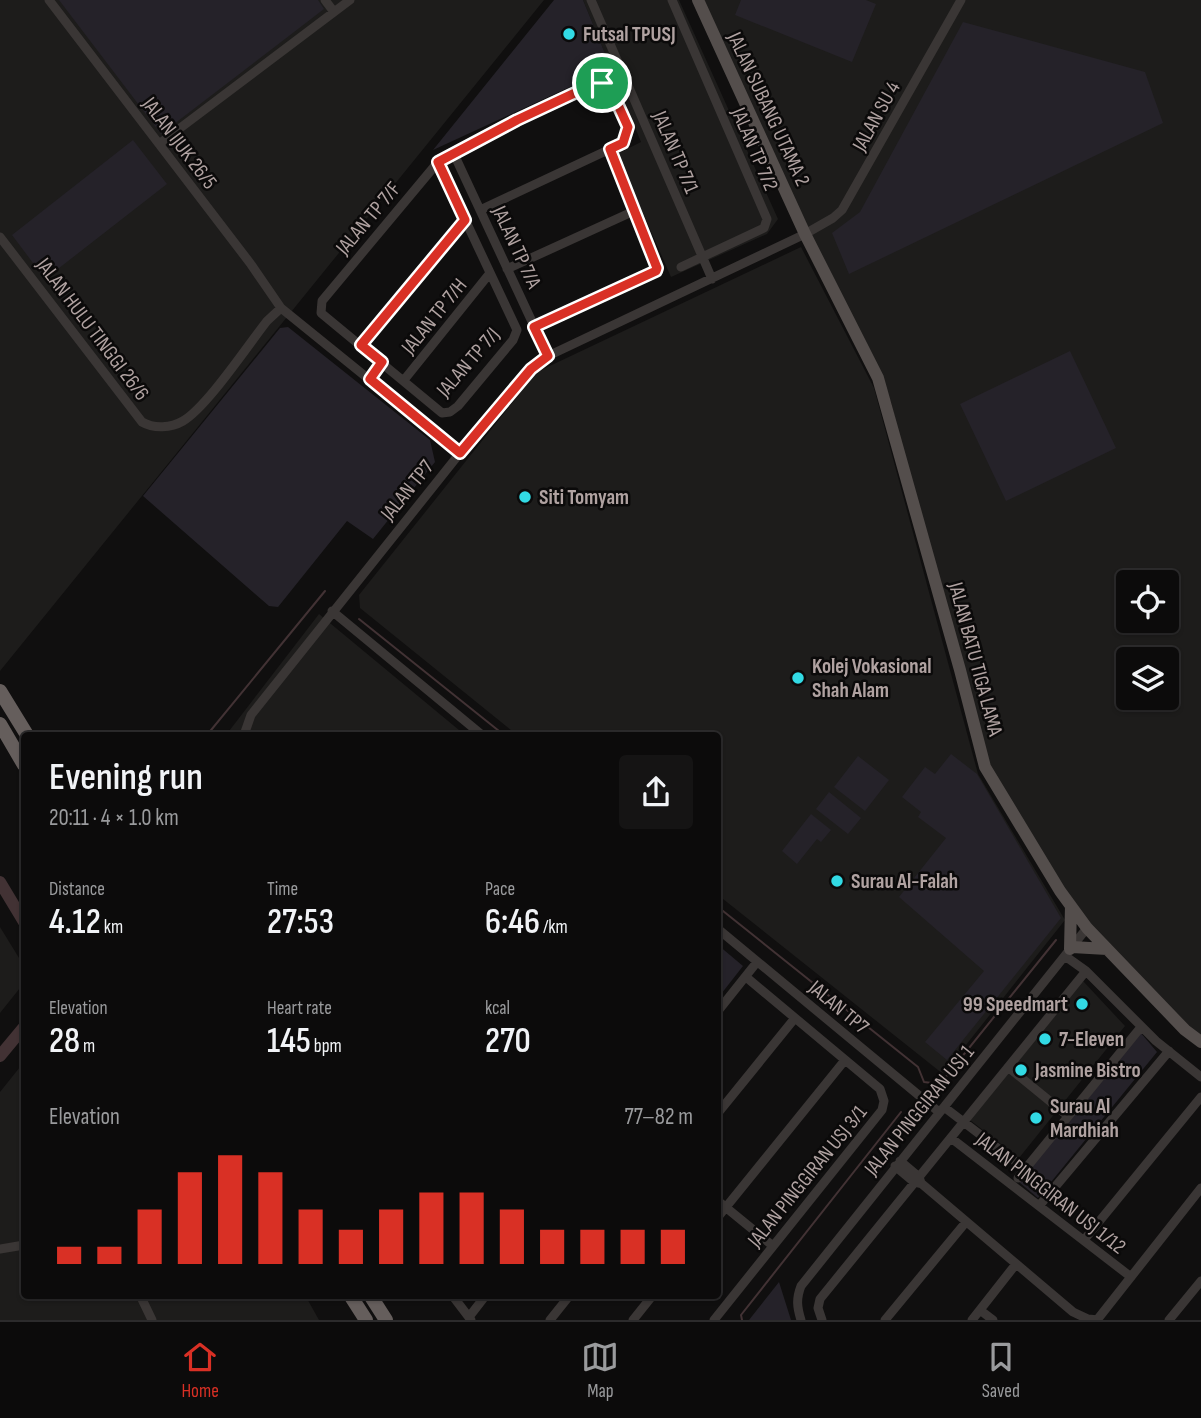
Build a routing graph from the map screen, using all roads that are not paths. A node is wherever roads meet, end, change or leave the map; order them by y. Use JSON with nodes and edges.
{"nodes":[{"id":1,"x":49,"y":0,"type":"edge"},
{"id":2,"x":325,"y":0,"type":"edge"},
{"id":3,"x":350,"y":0,"type":"edge"},
{"id":4,"x":591,"y":0,"type":"edge"},
{"id":5,"x":672,"y":0,"type":"edge"},
{"id":6,"x":698,"y":0,"type":"edge"},
{"id":7,"x":961,"y":0,"type":"edge"},
{"id":8,"x":334,"y":12,"type":"junction"},
{"id":9,"x":159,"y":144,"type":"junction"},
{"id":10,"x":610,"y":149,"type":"junction"},
{"id":11,"x":453,"y":152,"type":"junction"},
{"id":12,"x":438,"y":162,"type":"junction"},
{"id":13,"x":480,"y":210,"type":"junction"},
{"id":14,"x":634,"y":211,"type":"junction"},
{"id":15,"x":465,"y":220,"type":"junction"},
{"id":16,"x":805,"y":234,"type":"junction"},
{"id":17,"x":0,"y":237,"type":"edge"},
{"id":18,"x":702,"y":257,"type":"junction"},
{"id":19,"x":681,"y":267,"type":"dead end"},
{"id":20,"x":508,"y":269,"type":"junction"},
{"id":21,"x":490,"y":273,"type":"junction"},
{"id":22,"x":712,"y":279,"type":"junction"},
{"id":23,"x":281,"y":309,"type":"junction"},
{"id":24,"x":534,"y":327,"type":"junction"},
{"id":25,"x":361,"y":345,"type":"junction"},
{"id":26,"x":548,"y":356,"type":"junction"},
{"id":27,"x":382,"y":362,"type":"junction"},
{"id":28,"x":370,"y":379,"type":"junction"},
{"id":29,"x":404,"y":380,"type":"junction"},
{"id":30,"x":460,"y":453,"type":"junction"},
{"id":31,"x":332,"y":611,"type":"junction"},
{"id":32,"x":0,"y":691,"type":"edge"},
{"id":33,"x":0,"y":724,"type":"edge"},
{"id":34,"x":25,"y":732,"type":"edge"},
{"id":35,"x":245,"y":732,"type":"edge"},
{"id":36,"x":478,"y":732,"type":"edge"},
{"id":37,"x":21,"y":760,"type":"edge"},
{"id":38,"x":1071,"y":905,"type":"junction"},
{"id":39,"x":1087,"y":928,"type":"junction"},
{"id":40,"x":721,"y":932,"type":"edge"},
{"id":41,"x":1107,"y":949,"type":"junction"},
{"id":42,"x":1069,"y":951,"type":"junction"},
{"id":43,"x":757,"y":962,"type":"junction"},
{"id":44,"x":1086,"y":971,"type":"junction"},
{"id":45,"x":746,"y":977,"type":"junction"},
{"id":46,"x":721,"y":1007,"type":"edge"},
{"id":47,"x":795,"y":1018,"type":"junction"},
{"id":48,"x":1140,"y":1027,"type":"junction"},
{"id":49,"x":1201,"y":1042,"type":"edge"},
{"id":50,"x":1169,"y":1051,"type":"junction"},
{"id":51,"x":845,"y":1060,"type":"junction"},
{"id":52,"x":1008,"y":1067,"type":"junction"},
{"id":53,"x":1201,"y":1077,"type":"edge"},
{"id":54,"x":1201,"y":1097,"type":"edge"},
{"id":55,"x":721,"y":1109,"type":"edge"},
{"id":56,"x":942,"y":1110,"type":"junction"},
{"id":57,"x":1068,"y":1116,"type":"junction"},
{"id":58,"x":963,"y":1122,"type":"junction"},
{"id":59,"x":951,"y":1138,"type":"junction"},
{"id":60,"x":897,"y":1164,"type":"junction"},
{"id":61,"x":1025,"y":1169,"type":"junction"},
{"id":62,"x":1018,"y":1178,"type":"dead end"},
{"id":63,"x":918,"y":1181,"type":"junction"},
{"id":64,"x":1201,"y":1188,"type":"edge"},
{"id":65,"x":721,"y":1204,"type":"edge"},
{"id":66,"x":1039,"y":1206,"type":"junction"},
{"id":67,"x":966,"y":1222,"type":"junction"},
{"id":68,"x":1084,"y":1240,"type":"junction"},
{"id":69,"x":21,"y":1246,"type":"edge"},
{"id":70,"x":773,"y":1246,"type":"junction"},
{"id":71,"x":0,"y":1249,"type":"edge"},
{"id":72,"x":1016,"y":1264,"type":"junction"},
{"id":73,"x":1131,"y":1277,"type":"junction"},
{"id":74,"x":1201,"y":1280,"type":"edge"},
{"id":75,"x":142,"y":1299,"type":"edge"},
{"id":76,"x":353,"y":1299,"type":"edge"},
{"id":77,"x":373,"y":1299,"type":"edge"},
{"id":78,"x":459,"y":1299,"type":"edge"},
{"id":79,"x":483,"y":1299,"type":"edge"},
{"id":80,"x":567,"y":1299,"type":"edge"},
{"id":81,"x":650,"y":1299,"type":"edge"},
{"id":82,"x":980,"y":1310,"type":"junction"},
{"id":83,"x":470,"y":1319,"type":"edge"},
{"id":84,"x":152,"y":1320,"type":"edge"},
{"id":85,"x":366,"y":1320,"type":"edge"},
{"id":86,"x":386,"y":1320,"type":"edge"},
{"id":87,"x":550,"y":1320,"type":"edge"},
{"id":88,"x":633,"y":1320,"type":"edge"},
{"id":89,"x":714,"y":1320,"type":"edge"},
{"id":90,"x":801,"y":1320,"type":"edge"},
{"id":91,"x":822,"y":1320,"type":"edge"},
{"id":92,"x":885,"y":1320,"type":"edge"},
{"id":93,"x":972,"y":1320,"type":"edge"},
{"id":94,"x":993,"y":1320,"type":"edge"},
{"id":95,"x":1098,"y":1320,"type":"edge"},
{"id":96,"x":1169,"y":1320,"type":"edge"}],
"edges":[{"from":1,"to":9,"type":"street","name":"JALAN IJUK 26/5"},
{"from":2,"to":8,"type":"street"},
{"from":3,"to":8,"type":"street"},
{"from":4,"to":18,"type":"street","name":"JALAN TP 7/1"},
{"from":5,"to":18,"type":"street","name":"JALAN TP 7/2"},
{"from":6,"to":16,"type":"main road","name":"JALAN SUBANG UTAMA 2"},
{"from":7,"to":16,"type":"street","name":"JALAN SU 4"},
{"from":8,"to":9,"type":"street"},
{"from":9,"to":23,"type":"street","name":"JALAN IJUK 26/5"},
{"from":10,"to":11,"type":"street","name":"JALAN TP 7/F"},
{"from":10,"to":13,"type":"street"},
{"from":10,"to":14,"type":"street"},
{"from":11,"to":12,"type":"street","name":"JALAN TP 7/F"},
{"from":11,"to":13,"type":"street","name":"JALAN TP 7/A"},
{"from":12,"to":15,"type":"street"},
{"from":12,"to":25,"type":"street","name":"JALAN TP 7/F"},
{"from":13,"to":20,"type":"street","name":"JALAN TP 7/A"},
{"from":14,"to":20,"type":"street"},
{"from":14,"to":24,"type":"street"},
{"from":15,"to":21,"type":"street"},
{"from":15,"to":25,"type":"street"},
{"from":16,"to":22,"type":"street","name":"JALAN TP7"},
{"from":16,"to":38,"type":"main road","name":"JALAN BATU TIGA LAMA"},
{"from":17,"to":23,"type":"street","name":"JALAN HULU TINGGI 26/6"},
{"from":18,"to":19,"type":"street","name":"JALAN TP 7/2"},
{"from":18,"to":22,"type":"street","name":"JALAN TP 7/1"},
{"from":20,"to":24,"type":"street","name":"JALAN TP 7/A"},
{"from":21,"to":29,"type":"street","name":"JALAN TP 7/H"},
{"from":21,"to":29,"type":"street","name":"JALAN TP 7/J"},
{"from":22,"to":26,"type":"street","name":"JALAN TP7"},
{"from":23,"to":28,"type":"street","name":"JALAN IJUK 26/5"},
{"from":24,"to":26,"type":"street","name":"JALAN TP 7/A"},
{"from":25,"to":27,"type":"street"},
{"from":26,"to":30,"type":"street","name":"JALAN TP7"},
{"from":27,"to":28,"type":"street"},
{"from":27,"to":29,"type":"street"},
{"from":28,"to":30,"type":"street","name":"JALAN IJUK 26/5"},
{"from":30,"to":31,"type":"street","name":"JALAN TP7"},
{"from":31,"to":35,"type":"street","name":"JALAN TP7"},
{"from":31,"to":36,"type":"street"},
{"from":32,"to":34,"type":"highway"},
{"from":33,"to":37,"type":"highway"},
{"from":38,"to":39,"type":"main road","name":"JALAN BATU TIGA LAMA"},
{"from":38,"to":42,"type":"main road"},
{"from":39,"to":41,"type":"main road","name":"JALAN BATU TIGA LAMA"},
{"from":39,"to":42,"type":"street","name":"JALAN PINGGIRAN USJ 1"},
{"from":40,"to":43,"type":"street","name":"JALAN TP7"},
{"from":41,"to":42,"type":"main road"},
{"from":41,"to":49,"type":"main road","name":"JALAN BATU TIGA LAMA"},
{"from":42,"to":44,"type":"street"},
{"from":42,"to":56,"type":"street","name":"JALAN PINGGIRAN USJ 1"},
{"from":43,"to":45,"type":"street"},
{"from":43,"to":56,"type":"street","name":"JALAN TP7"},
{"from":44,"to":48,"type":"street"},
{"from":44,"to":52,"type":"street"},
{"from":45,"to":46,"type":"street"},
{"from":45,"to":47,"type":"street","name":"JALAN PINGGIRAN USJ 3/1"},
{"from":47,"to":51,"type":"street","name":"JALAN PINGGIRAN USJ 3/1"},
{"from":47,"to":55,"type":"street"},
{"from":48,"to":50,"type":"street"},
{"from":48,"to":57,"type":"street"},
{"from":50,"to":53,"type":"street"},
{"from":50,"to":66,"type":"street"},
{"from":51,"to":65,"type":"street"},
{"from":51,"to":70,"type":"street","name":"JALAN PINGGIRAN USJ 3/1"},
{"from":52,"to":57,"type":"street"},
{"from":52,"to":58,"type":"street"},
{"from":54,"to":68,"type":"street"},
{"from":56,"to":58,"type":"street","name":"JALAN TP7"},
{"from":56,"to":60,"type":"street","name":"JALAN PINGGIRAN USJ 1"},
{"from":57,"to":61,"type":"street"},
{"from":58,"to":59,"type":"street"},
{"from":58,"to":61,"type":"street","name":"JALAN TP7"},
{"from":59,"to":63,"type":"street"},
{"from":59,"to":66,"type":"street","name":"JALAN PINGGIRAN USJ 1/12"},
{"from":60,"to":63,"type":"street"},
{"from":60,"to":90,"type":"street","name":"JALAN PINGGIRAN USJ 1"},
{"from":61,"to":62,"type":"street"},
{"from":63,"to":67,"type":"street"},
{"from":63,"to":91,"type":"street"},
{"from":64,"to":73,"type":"street"},
{"from":65,"to":70,"type":"street"},
{"from":66,"to":68,"type":"street","name":"JALAN PINGGIRAN USJ 1/12"},
{"from":67,"to":72,"type":"street"},
{"from":67,"to":92,"type":"street"},
{"from":68,"to":73,"type":"street","name":"JALAN PINGGIRAN USJ 1/12"},
{"from":69,"to":71,"type":"street"},
{"from":70,"to":89,"type":"street","name":"JALAN PINGGIRAN USJ 3/1"},
{"from":72,"to":82,"type":"street"},
{"from":72,"to":95,"type":"street"},
{"from":73,"to":95,"type":"street"},
{"from":74,"to":96,"type":"street"},
{"from":75,"to":84,"type":"street"},
{"from":76,"to":85,"type":"highway"},
{"from":77,"to":86,"type":"highway"},
{"from":78,"to":83,"type":"street"},
{"from":79,"to":83,"type":"street"},
{"from":80,"to":87,"type":"street"},
{"from":81,"to":88,"type":"street"},
{"from":82,"to":93,"type":"street"},
{"from":82,"to":94,"type":"street"}]}
